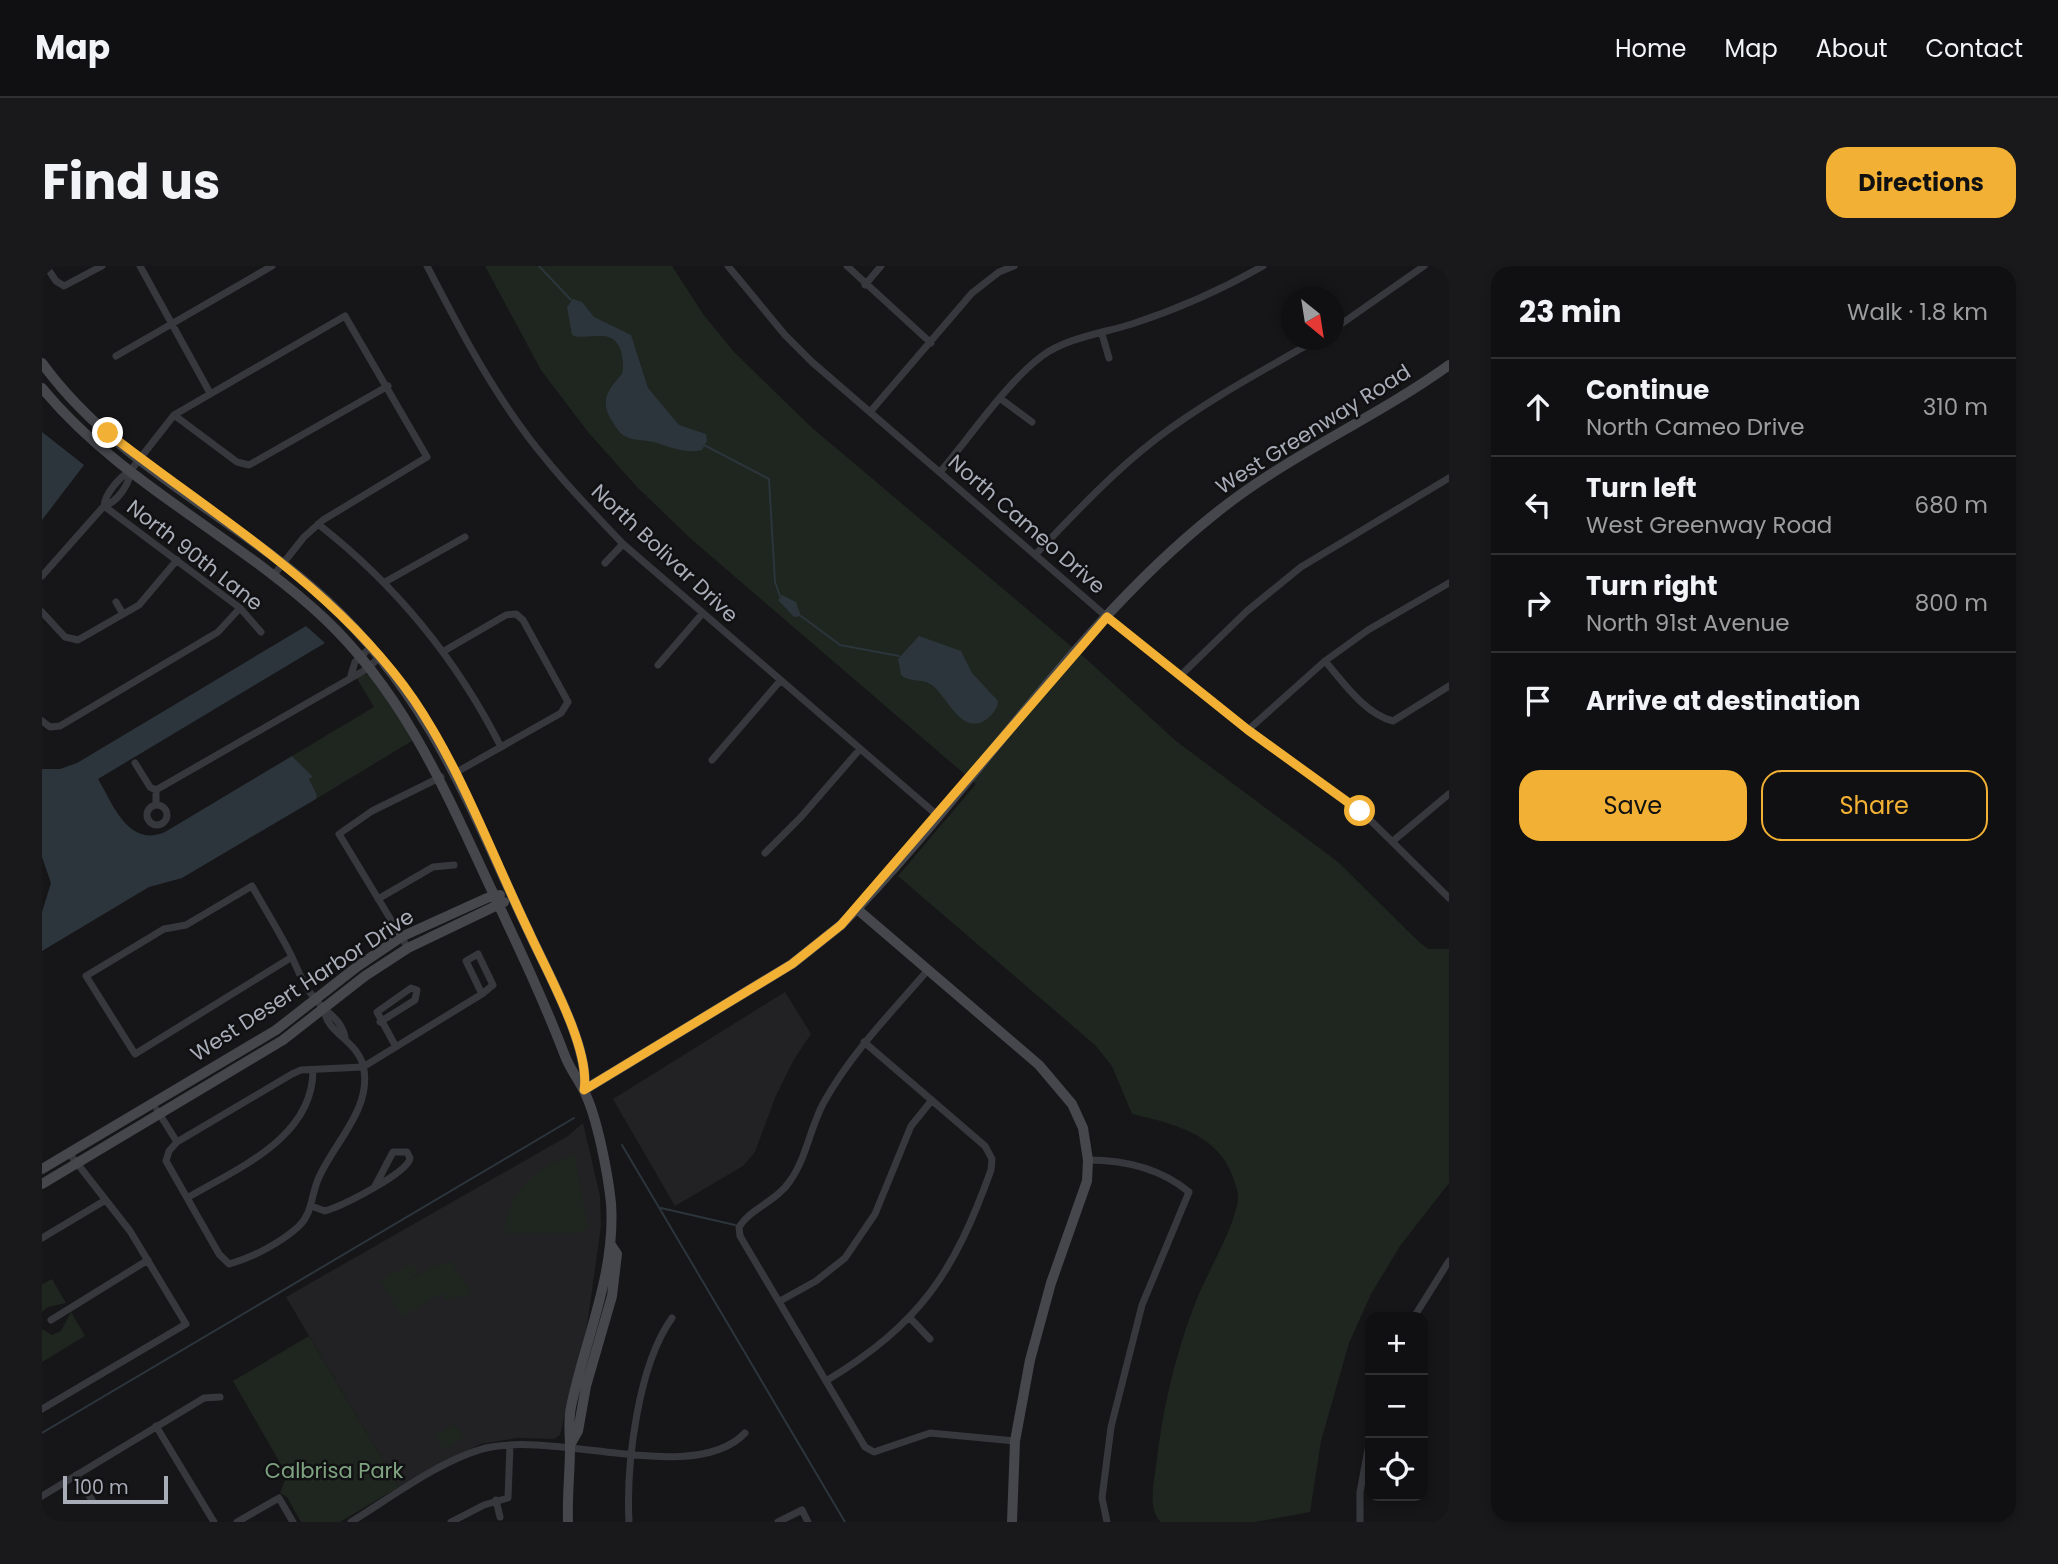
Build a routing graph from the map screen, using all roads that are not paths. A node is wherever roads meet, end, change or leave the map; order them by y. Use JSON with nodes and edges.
{"nodes":[{"id":1,"x":46,"y":266,"type":"edge"},
{"id":2,"x":102,"y":266,"type":"edge"},
{"id":3,"x":140,"y":266,"type":"edge"},
{"id":4,"x":272,"y":266,"type":"edge"},
{"id":5,"x":427,"y":266,"type":"edge"},
{"id":6,"x":728,"y":266,"type":"edge"},
{"id":7,"x":848,"y":266,"type":"edge"},
{"id":8,"x":881,"y":266,"type":"edge"},
{"id":9,"x":1014,"y":266,"type":"edge"},
{"id":10,"x":1263,"y":266,"type":"edge"},
{"id":11,"x":1423,"y":266,"type":"edge"},
{"id":12,"x":865,"y":285,"type":"junction"},
{"id":13,"x":1344,"y":322,"type":"edge"},
{"id":14,"x":173,"y":323,"type":"junction"},
{"id":15,"x":1101,"y":334,"type":"junction"},
{"id":16,"x":931,"y":344,"type":"junction"},
{"id":17,"x":1299,"y":350,"type":"edge"},
{"id":18,"x":116,"y":356,"type":"dead end"},
{"id":19,"x":1109,"y":358,"type":"dead end"},
{"id":20,"x":42,"y":363,"type":"edge"},
{"id":21,"x":1449,"y":365,"type":"edge"},
{"id":22,"x":388,"y":386,"type":"junction"},
{"id":23,"x":42,"y":388,"type":"edge"},
{"id":24,"x":210,"y":393,"type":"junction"},
{"id":25,"x":1001,"y":400,"type":"junction"},
{"id":26,"x":870,"y":412,"type":"junction"},
{"id":27,"x":174,"y":415,"type":"junction"},
{"id":28,"x":1032,"y":422,"type":"dead end"},
{"id":29,"x":141,"y":458,"type":"junction"},
{"id":30,"x":131,"y":470,"type":"junction"},
{"id":31,"x":940,"y":472,"type":"junction"},
{"id":32,"x":1449,"y":478,"type":"edge"},
{"id":33,"x":104,"y":506,"type":"junction"},
{"id":34,"x":317,"y":524,"type":"junction"},
{"id":35,"x":465,"y":537,"type":"dead end"},
{"id":36,"x":624,"y":544,"type":"junction"},
{"id":37,"x":1036,"y":554,"type":"junction"},
{"id":38,"x":177,"y":561,"type":"junction"},
{"id":39,"x":605,"y":563,"type":"dead end"},
{"id":40,"x":282,"y":564,"type":"junction"},
{"id":41,"x":42,"y":576,"type":"edge"},
{"id":42,"x":273,"y":576,"type":"junction"},
{"id":43,"x":385,"y":582,"type":"junction"},
{"id":44,"x":1449,"y":583,"type":"edge"},
{"id":45,"x":116,"y":602,"type":"dead end"},
{"id":46,"x":240,"y":608,"type":"junction"},
{"id":47,"x":42,"y":612,"type":"edge"},
{"id":48,"x":123,"y":614,"type":"junction"},
{"id":49,"x":702,"y":614,"type":"junction"},
{"id":50,"x":1107,"y":617,"type":"junction"},
{"id":51,"x":261,"y":632,"type":"dead end"},
{"id":52,"x":372,"y":646,"type":"junction"},
{"id":53,"x":444,"y":651,"type":"junction"},
{"id":54,"x":381,"y":656,"type":"junction"},
{"id":55,"x":361,"y":657,"type":"junction"},
{"id":56,"x":1325,"y":662,"type":"junction"},
{"id":57,"x":658,"y":665,"type":"dead end"},
{"id":58,"x":369,"y":667,"type":"junction"},
{"id":59,"x":351,"y":675,"type":"junction"},
{"id":60,"x":1180,"y":676,"type":"junction"},
{"id":61,"x":780,"y":681,"type":"junction"},
{"id":62,"x":1449,"y":687,"type":"edge"},
{"id":63,"x":42,"y":721,"type":"edge"},
{"id":64,"x":1248,"y":730,"type":"junction"},
{"id":65,"x":501,"y":747,"type":"junction"},
{"id":66,"x":860,"y":749,"type":"junction"},
{"id":67,"x":712,"y":760,"type":"dead end"},
{"id":68,"x":135,"y":763,"type":"dead end"},
{"id":69,"x":455,"y":773,"type":"junction"},
{"id":70,"x":441,"y":777,"type":"junction"},
{"id":71,"x":156,"y":790,"type":"junction"},
{"id":72,"x":1449,"y":794,"type":"edge"},
{"id":73,"x":156,"y":805,"type":"dead end"},
{"id":74,"x":937,"y":815,"type":"junction"},
{"id":75,"x":1393,"y":841,"type":"junction"},
{"id":76,"x":765,"y":853,"type":"dead end"},
{"id":77,"x":454,"y":866,"type":"dead end"},
{"id":78,"x":511,"y":895,"type":"junction"},
{"id":79,"x":1449,"y":898,"type":"edge"},
{"id":80,"x":378,"y":899,"type":"junction"},
{"id":81,"x":497,"y":900,"type":"junction"},
{"id":82,"x":857,"y":909,"type":"junction"},
{"id":83,"x":401,"y":937,"type":"junction"},
{"id":84,"x":408,"y":948,"type":"junction"},
{"id":85,"x":292,"y":957,"type":"junction"},
{"id":86,"x":927,"y":971,"type":"junction"},
{"id":87,"x":482,"y":994,"type":"junction"},
{"id":88,"x":316,"y":1001,"type":"junction"},
{"id":89,"x":324,"y":1010,"type":"junction"},
{"id":90,"x":380,"y":1022,"type":"junction"},
{"id":91,"x":864,"y":1042,"type":"junction"},
{"id":92,"x":396,"y":1047,"type":"junction"},
{"id":93,"x":363,"y":1067,"type":"junction"},
{"id":94,"x":313,"y":1070,"type":"junction"},
{"id":95,"x":584,"y":1090,"type":"junction"},
{"id":96,"x":932,"y":1100,"type":"junction"},
{"id":97,"x":153,"y":1103,"type":"junction"},
{"id":98,"x":160,"y":1114,"type":"junction"},
{"id":99,"x":177,"y":1142,"type":"junction"},
{"id":100,"x":69,"y":1153,"type":"junction"},
{"id":101,"x":1088,"y":1160,"type":"junction"},
{"id":102,"x":76,"y":1164,"type":"junction"},
{"id":103,"x":42,"y":1169,"type":"edge"},
{"id":104,"x":42,"y":1184,"type":"edge"},
{"id":105,"x":374,"y":1186,"type":"junction"},
{"id":106,"x":187,"y":1198,"type":"junction"},
{"id":107,"x":104,"y":1201,"type":"junction"},
{"id":108,"x":311,"y":1206,"type":"junction"},
{"id":109,"x":42,"y":1238,"type":"edge"},
{"id":110,"x":148,"y":1260,"type":"junction"},
{"id":111,"x":1449,"y":1261,"type":"edge"},
{"id":112,"x":780,"y":1301,"type":"junction"},
{"id":113,"x":1417,"y":1312,"type":"edge"},
{"id":114,"x":672,"y":1318,"type":"dead end"},
{"id":115,"x":911,"y":1319,"type":"junction"},
{"id":116,"x":51,"y":1320,"type":"dead end"},
{"id":117,"x":930,"y":1339,"type":"dead end"},
{"id":118,"x":826,"y":1381,"type":"junction"},
{"id":119,"x":220,"y":1397,"type":"dead end"},
{"id":120,"x":42,"y":1409,"type":"edge"},
{"id":121,"x":156,"y":1426,"type":"junction"},
{"id":122,"x":745,"y":1433,"type":"dead end"},
{"id":123,"x":1015,"y":1441,"type":"junction"},
{"id":124,"x":510,"y":1445,"type":"junction"},
{"id":125,"x":570,"y":1445,"type":"junction"},
{"id":126,"x":631,"y":1454,"type":"junction"},
{"id":127,"x":1365,"y":1466,"type":"edge"},
{"id":128,"x":76,"y":1475,"type":"junction"},
{"id":129,"x":42,"y":1496,"type":"edge"},
{"id":130,"x":92,"y":1500,"type":"dead end"},
{"id":131,"x":496,"y":1500,"type":"junction"},
{"id":132,"x":500,"y":1517,"type":"dead end"},
{"id":133,"x":214,"y":1522,"type":"edge"},
{"id":134,"x":237,"y":1522,"type":"edge"},
{"id":135,"x":293,"y":1522,"type":"edge"},
{"id":136,"x":351,"y":1522,"type":"edge"},
{"id":137,"x":451,"y":1522,"type":"edge"},
{"id":138,"x":568,"y":1522,"type":"edge"},
{"id":139,"x":629,"y":1522,"type":"edge"},
{"id":140,"x":778,"y":1522,"type":"edge"},
{"id":141,"x":808,"y":1522,"type":"edge"},
{"id":142,"x":1012,"y":1522,"type":"edge"},
{"id":143,"x":1107,"y":1522,"type":"edge"},
{"id":144,"x":1360,"y":1522,"type":"edge"}],
"edges":[{"from":1,"to":2,"type":"street"},
{"from":3,"to":14,"type":"street"},
{"from":4,"to":14,"type":"street"},
{"from":5,"to":36,"type":"street","name":"North Bolivar Drive"},
{"from":6,"to":26,"type":"street","name":"North Cameo Drive"},
{"from":7,"to":12,"type":"street"},
{"from":8,"to":12,"type":"street"},
{"from":9,"to":16,"type":"street"},
{"from":10,"to":15,"type":"street"},
{"from":11,"to":13,"type":"street"},
{"from":12,"to":16,"type":"street"},
{"from":14,"to":18,"type":"street"},
{"from":14,"to":24,"type":"street"},
{"from":15,"to":19,"type":"street"},
{"from":15,"to":25,"type":"street"},
{"from":16,"to":26,"type":"street"},
{"from":17,"to":37,"type":"street"},
{"from":20,"to":29,"type":"street"},
{"from":21,"to":50,"type":"street","name":"West Greenway Road"},
{"from":22,"to":24,"type":"street"},
{"from":22,"to":27,"type":"street"},
{"from":22,"to":34,"type":"street"},
{"from":23,"to":30,"type":"street"},
{"from":24,"to":27,"type":"street"},
{"from":25,"to":28,"type":"street"},
{"from":25,"to":31,"type":"street"},
{"from":26,"to":31,"type":"street","name":"North Cameo Drive"},
{"from":27,"to":29,"type":"street"},
{"from":29,"to":30,"type":"street"},
{"from":29,"to":40,"type":"street"},
{"from":30,"to":33,"type":"street"},
{"from":30,"to":42,"type":"street"},
{"from":31,"to":37,"type":"street","name":"North Cameo Drive"},
{"from":32,"to":60,"type":"street"},
{"from":33,"to":38,"type":"street","name":"North 90th Lane"},
{"from":33,"to":41,"type":"street"},
{"from":34,"to":40,"type":"street"},
{"from":34,"to":43,"type":"street"},
{"from":35,"to":43,"type":"street"},
{"from":36,"to":39,"type":"street"},
{"from":36,"to":49,"type":"street","name":"North Bolivar Drive"},
{"from":37,"to":50,"type":"street","name":"North Cameo Drive"},
{"from":38,"to":46,"type":"street","name":"North 90th Lane"},
{"from":38,"to":48,"type":"street"},
{"from":40,"to":42,"type":"street"},
{"from":40,"to":52,"type":"street"},
{"from":42,"to":55,"type":"street"},
{"from":43,"to":53,"type":"street"},
{"from":44,"to":56,"type":"street"},
{"from":45,"to":48,"type":"street"},
{"from":46,"to":51,"type":"street","name":"North 90th Lane"},
{"from":46,"to":63,"type":"street"},
{"from":47,"to":48,"type":"street"},
{"from":49,"to":57,"type":"street"},
{"from":49,"to":61,"type":"street","name":"North Bolivar Drive"},
{"from":50,"to":60,"type":"street","name":"North Cameo Drive"},
{"from":50,"to":74,"type":"street","name":"West Greenway Road"},
{"from":52,"to":54,"type":"street"},
{"from":52,"to":55,"type":"street"},
{"from":53,"to":65,"type":"street"},
{"from":53,"to":65,"type":"street"},
{"from":54,"to":58,"type":"street"},
{"from":54,"to":69,"type":"street"},
{"from":55,"to":58,"type":"street"},
{"from":55,"to":59,"type":"street"},
{"from":56,"to":62,"type":"street"},
{"from":56,"to":64,"type":"street"},
{"from":58,"to":59,"type":"street"},
{"from":58,"to":70,"type":"street"},
{"from":59,"to":71,"type":"street"},
{"from":60,"to":64,"type":"street","name":"North Cameo Drive"},
{"from":61,"to":66,"type":"street","name":"North Bolivar Drive"},
{"from":61,"to":67,"type":"street"},
{"from":64,"to":75,"type":"street","name":"North Cameo Drive"},
{"from":65,"to":69,"type":"street"},
{"from":66,"to":74,"type":"street","name":"North Bolivar Drive"},
{"from":66,"to":76,"type":"street"},
{"from":68,"to":71,"type":"street"},
{"from":69,"to":78,"type":"street"},
{"from":70,"to":80,"type":"street"},
{"from":70,"to":81,"type":"street"},
{"from":71,"to":73,"type":"street"},
{"from":72,"to":75,"type":"street"},
{"from":74,"to":82,"type":"street","name":"West Greenway Road"},
{"from":75,"to":79,"type":"street","name":"North Cameo Drive"},
{"from":77,"to":80,"type":"street"},
{"from":78,"to":81,"type":"street","name":"West Desert Harbor Drive"},
{"from":78,"to":95,"type":"street"},
{"from":80,"to":83,"type":"street"},
{"from":81,"to":83,"type":"street","name":"West Desert Harbor Drive"},
{"from":81,"to":84,"type":"street","name":"West Desert Harbor Drive"},
{"from":81,"to":95,"type":"street"},
{"from":82,"to":86,"type":"street"},
{"from":82,"to":95,"type":"street","name":"West Greenway Road"},
{"from":83,"to":84,"type":"street"},
{"from":83,"to":88,"type":"street","name":"West Desert Harbor Drive"},
{"from":84,"to":89,"type":"street","name":"West Desert Harbor Drive"},
{"from":85,"to":85,"type":"street"},
{"from":85,"to":88,"type":"street"},
{"from":86,"to":91,"type":"street"},
{"from":86,"to":101,"type":"street"},
{"from":87,"to":87,"type":"street"},
{"from":87,"to":92,"type":"street"},
{"from":88,"to":89,"type":"street"},
{"from":88,"to":97,"type":"street","name":"West Desert Harbor Drive"},
{"from":89,"to":93,"type":"street"},
{"from":89,"to":98,"type":"street","name":"West Desert Harbor Drive"},
{"from":90,"to":90,"type":"street"},
{"from":90,"to":92,"type":"street"},
{"from":91,"to":96,"type":"street"},
{"from":91,"to":112,"type":"street"},
{"from":92,"to":93,"type":"street"},
{"from":93,"to":94,"type":"street"},
{"from":93,"to":108,"type":"street"},
{"from":94,"to":99,"type":"street"},
{"from":94,"to":106,"type":"street"},
{"from":95,"to":125,"type":"street"},
{"from":96,"to":112,"type":"street"},
{"from":96,"to":115,"type":"street"},
{"from":97,"to":98,"type":"street"},
{"from":97,"to":100,"type":"street","name":"West Desert Harbor Drive"},
{"from":98,"to":99,"type":"street"},
{"from":98,"to":102,"type":"street","name":"West Desert Harbor Drive"},
{"from":99,"to":106,"type":"street"},
{"from":100,"to":102,"type":"street"},
{"from":100,"to":103,"type":"street","name":"West Desert Harbor Drive"},
{"from":101,"to":123,"type":"street"},
{"from":101,"to":143,"type":"street"},
{"from":102,"to":104,"type":"street","name":"West Desert Harbor Drive"},
{"from":102,"to":107,"type":"street"},
{"from":105,"to":105,"type":"street"},
{"from":105,"to":108,"type":"street"},
{"from":106,"to":108,"type":"street"},
{"from":107,"to":109,"type":"street"},
{"from":107,"to":110,"type":"street"},
{"from":110,"to":116,"type":"street"},
{"from":110,"to":120,"type":"street"},
{"from":111,"to":113,"type":"street"},
{"from":112,"to":118,"type":"street"},
{"from":114,"to":126,"type":"street"},
{"from":115,"to":117,"type":"street"},
{"from":115,"to":118,"type":"street"},
{"from":118,"to":123,"type":"street"},
{"from":119,"to":121,"type":"street"},
{"from":121,"to":128,"type":"street"},
{"from":121,"to":133,"type":"street"},
{"from":122,"to":126,"type":"street"},
{"from":123,"to":142,"type":"street"},
{"from":124,"to":125,"type":"street"},
{"from":124,"to":131,"type":"street"},
{"from":124,"to":136,"type":"street"},
{"from":125,"to":126,"type":"street"},
{"from":125,"to":138,"type":"street"},
{"from":126,"to":139,"type":"street"},
{"from":127,"to":144,"type":"street"},
{"from":128,"to":129,"type":"street"},
{"from":128,"to":130,"type":"street"},
{"from":131,"to":132,"type":"street"},
{"from":131,"to":137,"type":"street"},
{"from":134,"to":135,"type":"street"},
{"from":140,"to":141,"type":"street"}]}
